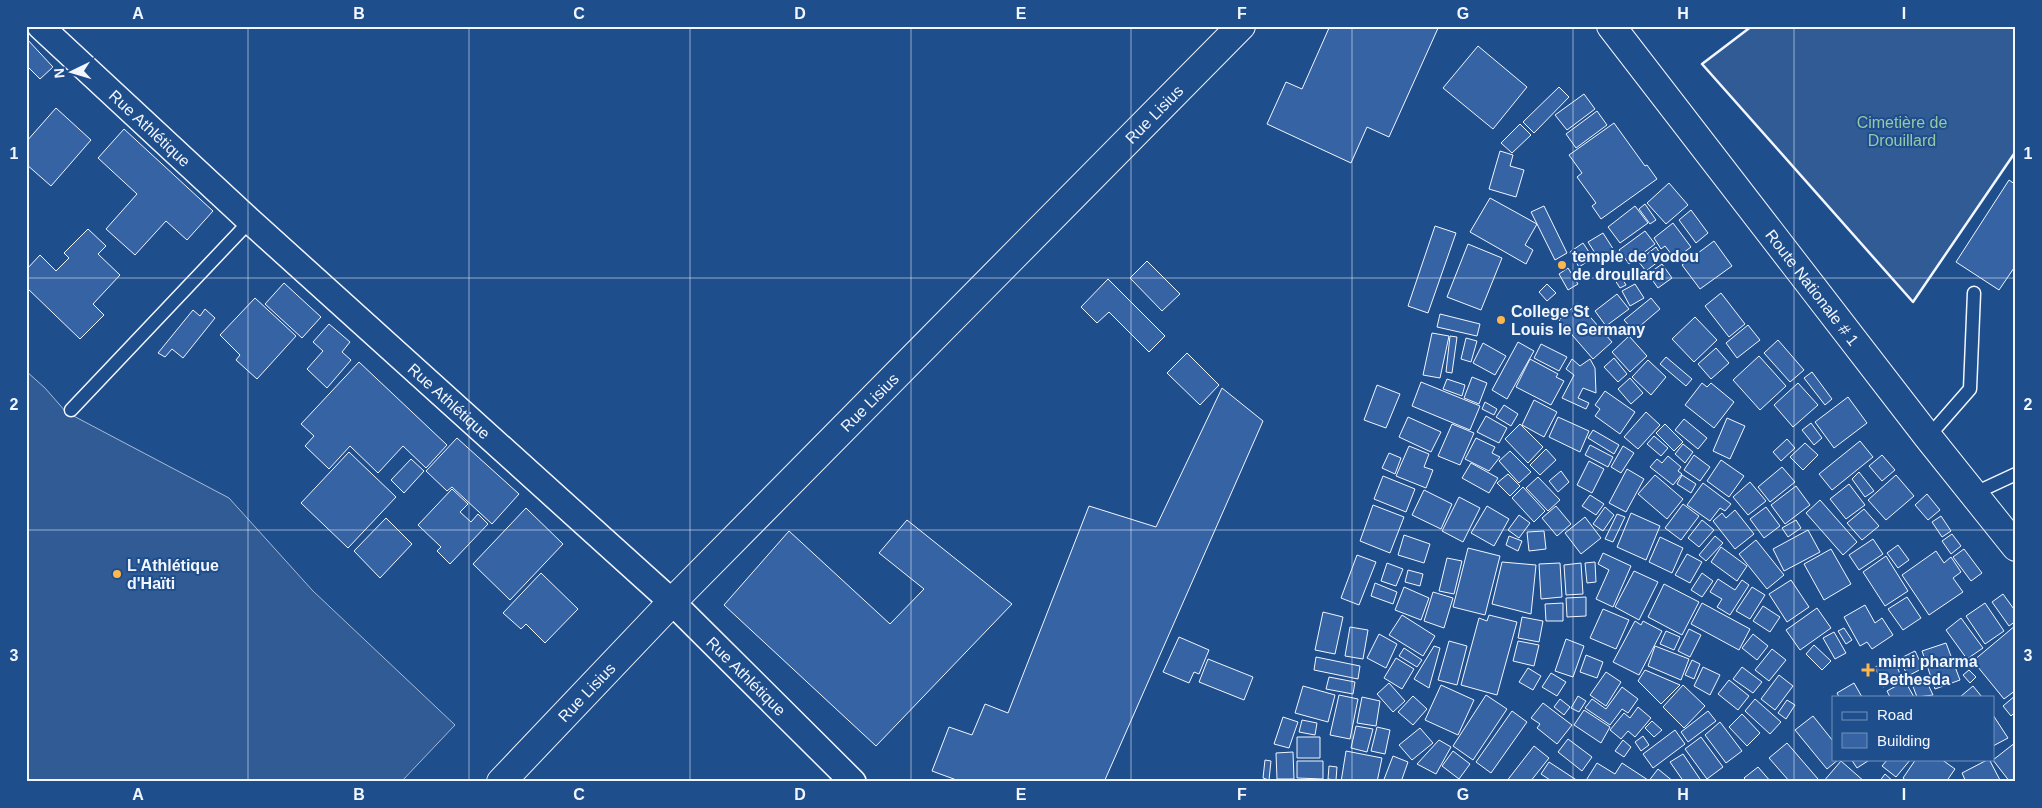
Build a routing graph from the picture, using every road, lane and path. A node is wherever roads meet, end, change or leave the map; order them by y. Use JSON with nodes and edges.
{"nodes":[{"id":1,"x":40,"y":26,"type":"edge"},
{"id":2,"x":1241,"y":26,"type":"edge"},
{"id":3,"x":1611,"y":26,"type":"edge"},
{"id":4,"x":250,"y":221,"type":"junction"},
{"id":5,"x":1974,"y":293,"type":"dead end"},
{"id":6,"x":71,"y":410,"type":"dead end"},
{"id":7,"x":1928,"y":437,"type":"junction"},
{"id":8,"x":2016,"y":474,"type":"edge"},
{"id":9,"x":1973,"y":494,"type":"junction"},
{"id":10,"x":2016,"y":547,"type":"edge"},
{"id":11,"x":672,"y":602,"type":"junction"},
{"id":12,"x":501,"y":782,"type":"edge"},
{"id":13,"x":852,"y":782,"type":"edge"}],
"edges":[{"from":1,"to":4,"type":"street","name":"Rue Athlétique"},
{"from":2,"to":11,"type":"street","name":"Rue Lisius"},
{"from":3,"to":7,"type":"street","name":"Route Nationale # 1"},
{"from":4,"to":6,"type":"lane"},
{"from":4,"to":11,"type":"street","name":"Rue Athlétique"},
{"from":5,"to":7,"type":"lane"},
{"from":7,"to":9,"type":"street","name":"Route Nationale # 1"},
{"from":8,"to":9,"type":"lane"},
{"from":9,"to":10,"type":"street","name":"Route Nationale # 1"},
{"from":11,"to":12,"type":"street","name":"Rue Lisius"},
{"from":11,"to":13,"type":"street","name":"Rue Athlétique"}]}
